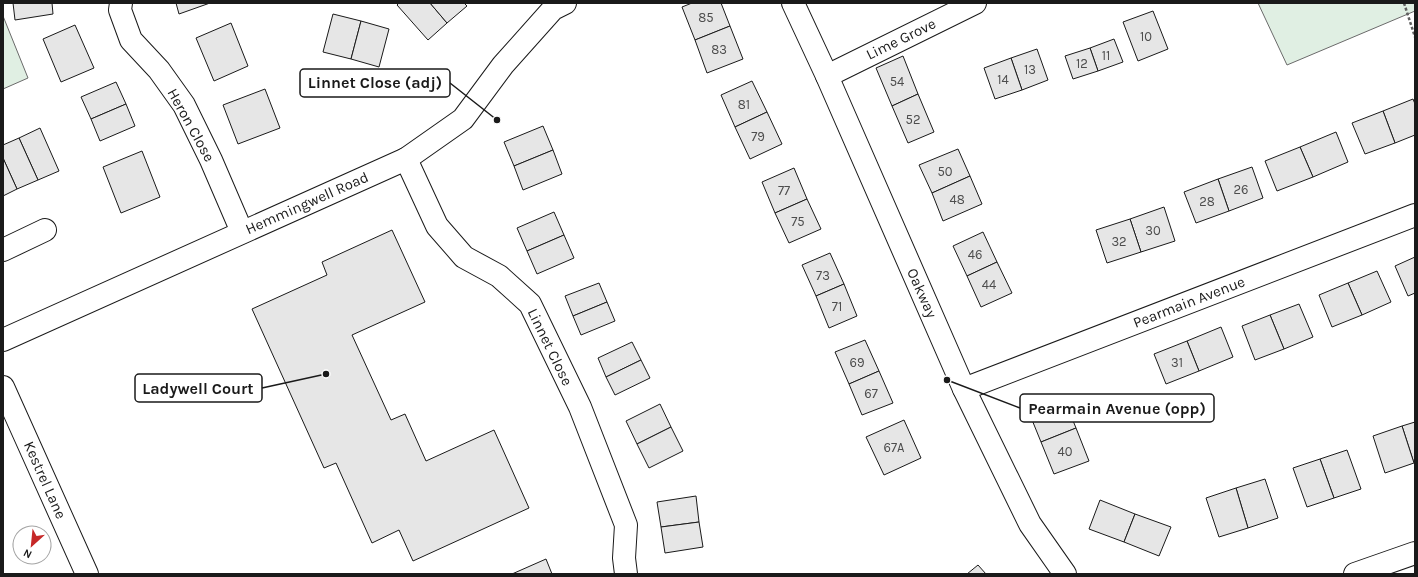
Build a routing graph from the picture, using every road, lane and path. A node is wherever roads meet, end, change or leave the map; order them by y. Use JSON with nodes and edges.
{"nodes":[{"id":1,"x":121,"y":3,"type":"edge"},
{"id":2,"x":565,"y":3,"type":"edge"},
{"id":3,"x":794,"y":3,"type":"edge"},
{"id":4,"x":975,"y":3,"type":"edge"},
{"id":5,"x":1404,"y":3,"type":"edge"},
{"id":6,"x":1415,"y":37,"type":"edge"},
{"id":7,"x":827,"y":76,"type":"junction"},
{"id":8,"x":406,"y":160,"type":"junction"},
{"id":9,"x":1415,"y":215,"type":"edge"},
{"id":10,"x":45,"y":230,"type":"dead end"},
{"id":11,"x":242,"y":232,"type":"junction"},
{"id":12,"x":3,"y":250,"type":"edge"},
{"id":13,"x":3,"y":340,"type":"edge"},
{"id":14,"x":3,"y":387,"type":"edge"},
{"id":15,"x":964,"y":389,"type":"junction"},
{"id":16,"x":1415,"y":553,"type":"edge"},
{"id":17,"x":88,"y":574,"type":"edge"},
{"id":18,"x":626,"y":574,"type":"edge"},
{"id":19,"x":1065,"y":574,"type":"edge"},
{"id":20,"x":1355,"y":574,"type":"edge"}],
"edges":[{"from":1,"to":11,"type":"street","name":"Heron Close"},
{"from":2,"to":8,"type":"street","name":"Hemmingwell Road"},
{"from":3,"to":7,"type":"street","name":"Oakway"},
{"from":4,"to":7,"type":"street","name":"Lime Grove"},
{"from":5,"to":6,"type":"path"},
{"from":7,"to":15,"type":"street","name":"Oakway"},
{"from":8,"to":11,"type":"street","name":"Hemmingwell Road"},
{"from":8,"to":18,"type":"street","name":"Linnet Close"},
{"from":9,"to":15,"type":"street","name":"Pearmain Avenue"},
{"from":10,"to":12,"type":"street"},
{"from":11,"to":13,"type":"street","name":"Hemmingwell Road"},
{"from":14,"to":17,"type":"street","name":"Kestrel Lane"},
{"from":15,"to":19,"type":"street","name":"Oakway"},
{"from":16,"to":20,"type":"street"}]}
